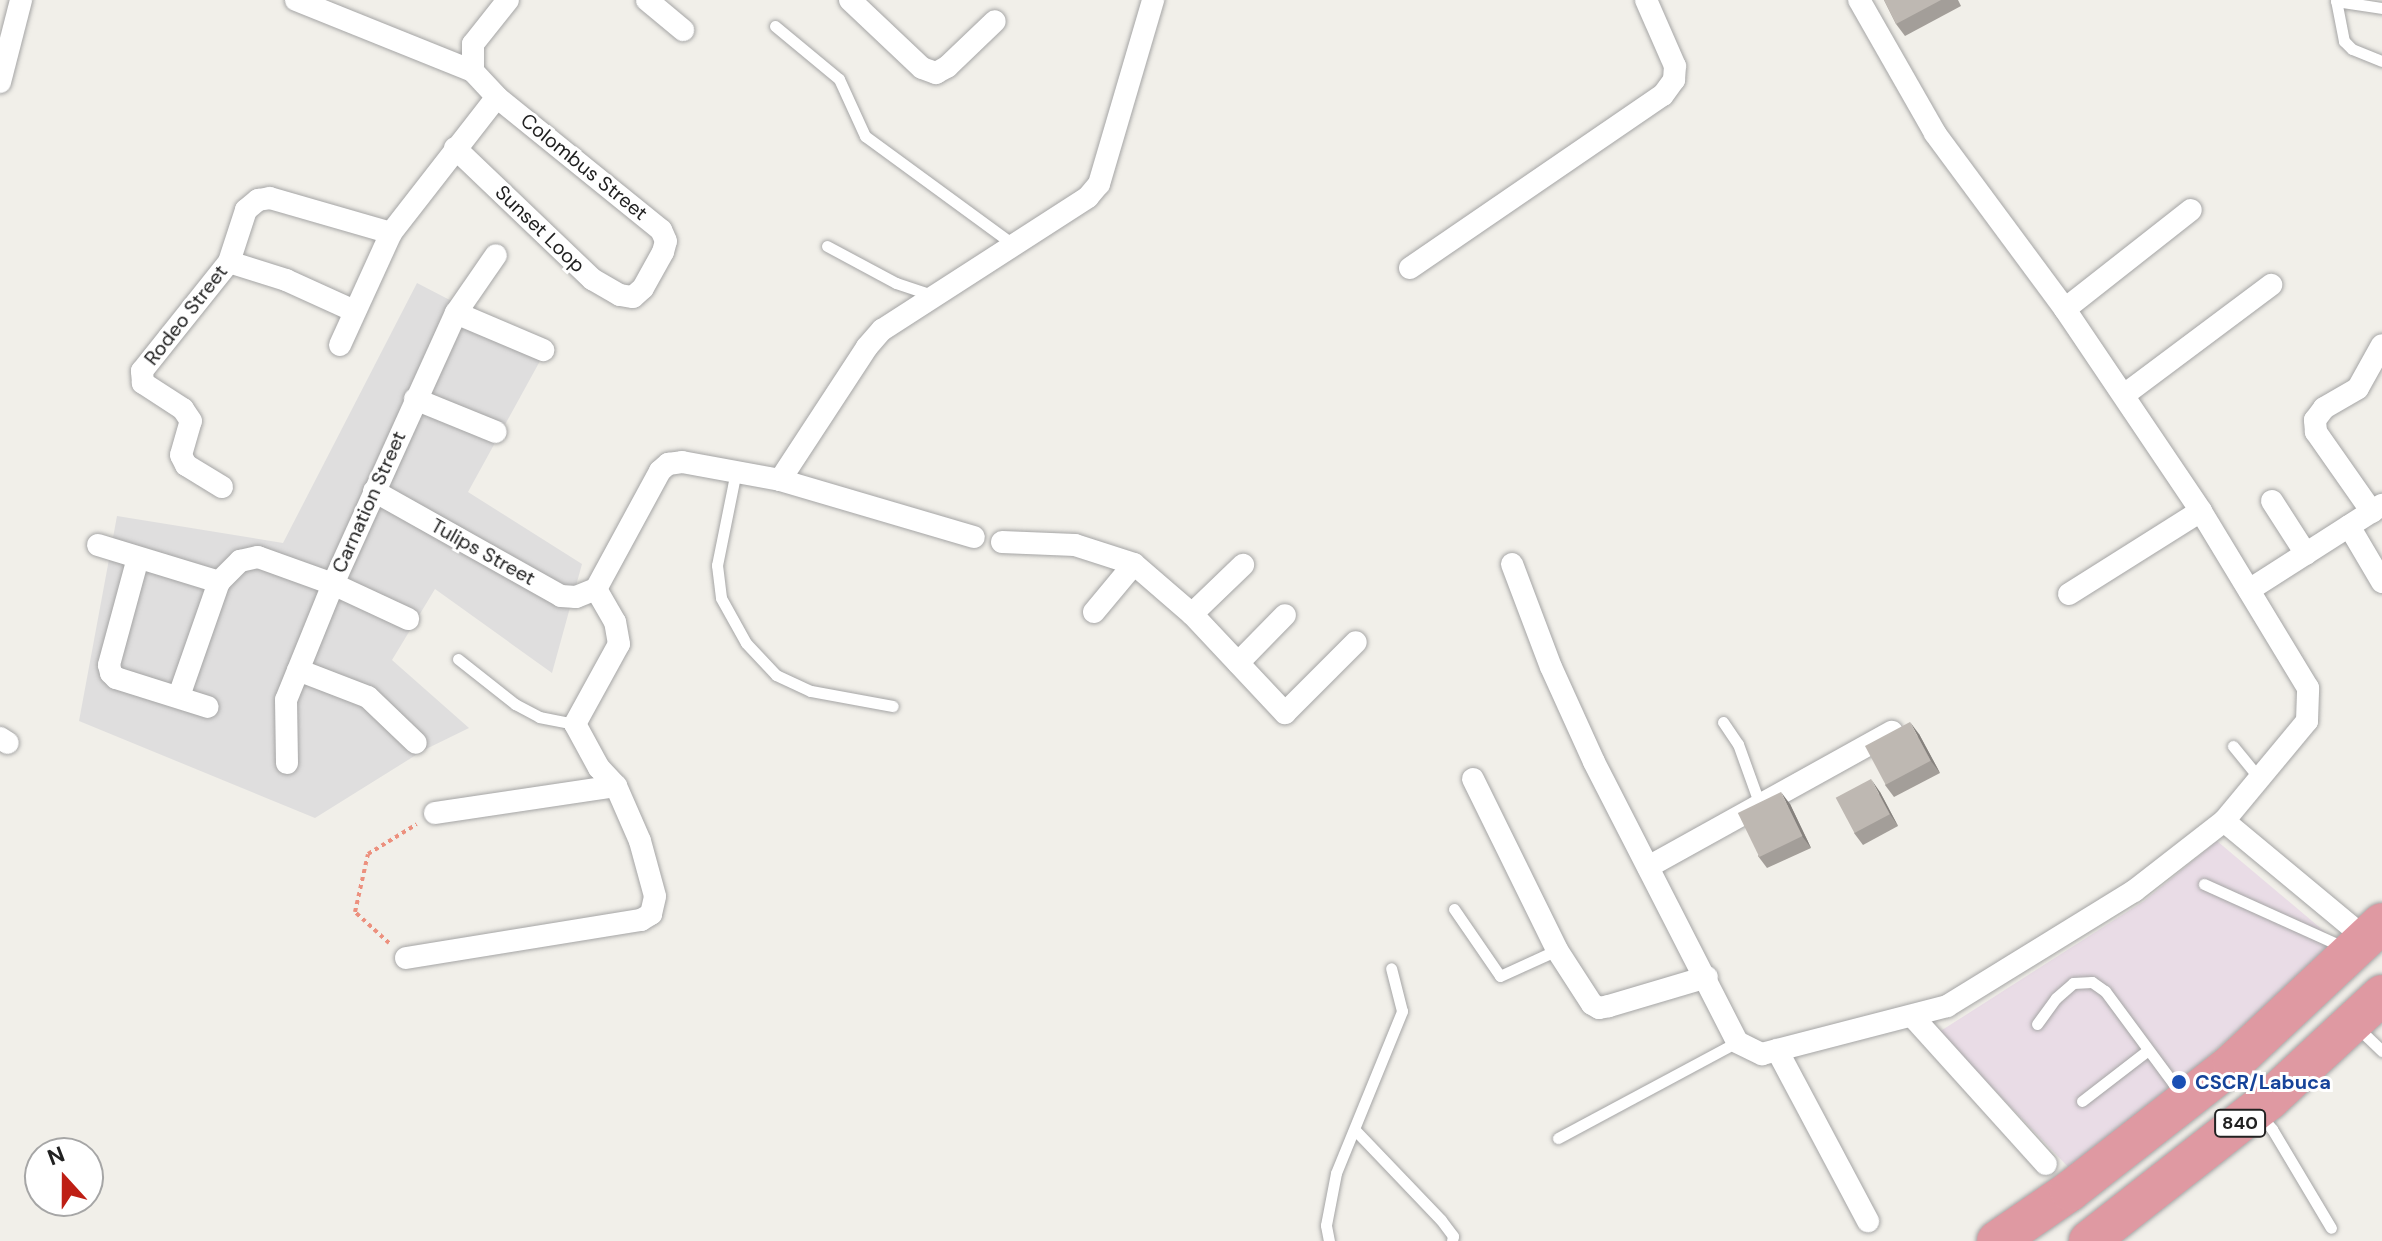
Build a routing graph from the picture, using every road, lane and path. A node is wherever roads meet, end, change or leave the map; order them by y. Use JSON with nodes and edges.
{"nodes":[{"id":1,"x":296,"y":0,"type":"edge"},
{"id":2,"x":508,"y":0,"type":"edge"},
{"id":3,"x":647,"y":0,"type":"edge"},
{"id":4,"x":1153,"y":0,"type":"edge"},
{"id":5,"x":1646,"y":0,"type":"edge"},
{"id":6,"x":1859,"y":0,"type":"edge"},
{"id":7,"x":2336,"y":1,"type":"edge"},
{"id":8,"x":865,"y":5,"type":"edge"},
{"id":9,"x":13,"y":6,"type":"edge"},
{"id":10,"x":2382,"y":8,"type":"edge"},
{"id":11,"x":995,"y":21,"type":"dead end"},
{"id":12,"x":775,"y":26,"type":"dead end"},
{"id":13,"x":683,"y":30,"type":"dead end"},
{"id":14,"x":2382,"y":61,"type":"edge"},
{"id":15,"x":473,"y":71,"type":"junction"},
{"id":16,"x":0,"y":82,"type":"edge"},
{"id":17,"x":497,"y":97,"type":"junction"},
{"id":18,"x":455,"y":148,"type":"junction"},
{"id":19,"x":2191,"y":210,"type":"dead end"},
{"id":20,"x":391,"y":233,"type":"junction"},
{"id":21,"x":1014,"y":245,"type":"junction"},
{"id":22,"x":827,"y":246,"type":"dead end"},
{"id":23,"x":496,"y":255,"type":"dead end"},
{"id":24,"x":229,"y":262,"type":"junction"},
{"id":25,"x":1410,"y":268,"type":"dead end"},
{"id":26,"x":2271,"y":285,"type":"dead end"},
{"id":27,"x":935,"y":296,"type":"junction"},
{"id":28,"x":633,"y":297,"type":"joint"},
{"id":29,"x":2065,"y":309,"type":"junction"},
{"id":30,"x":354,"y":311,"type":"junction"},
{"id":31,"x":456,"y":313,"type":"junction"},
{"id":32,"x":340,"y":345,"type":"dead end"},
{"id":33,"x":2382,"y":345,"type":"edge"},
{"id":34,"x":543,"y":350,"type":"dead end"},
{"id":35,"x":2124,"y":395,"type":"junction"},
{"id":36,"x":415,"y":399,"type":"junction"},
{"id":37,"x":496,"y":432,"type":"dead end"},
{"id":38,"x":736,"y":471,"type":"junction"},
{"id":39,"x":780,"y":480,"type":"junction"},
{"id":40,"x":222,"y":487,"type":"dead end"},
{"id":41,"x":374,"y":491,"type":"junction"},
{"id":42,"x":2272,"y":501,"type":"dead end"},
{"id":43,"x":2377,"y":508,"type":"edge"},
{"id":44,"x":2201,"y":511,"type":"junction"},
{"id":45,"x":2349,"y":526,"type":"junction"},
{"id":46,"x":974,"y":537,"type":"dead end"},
{"id":47,"x":1002,"y":542,"type":"dead end"},
{"id":48,"x":98,"y":545,"type":"dead end"},
{"id":49,"x":2306,"y":554,"type":"junction"},
{"id":50,"x":138,"y":558,"type":"junction"},
{"id":51,"x":1134,"y":564,"type":"junction"},
{"id":52,"x":1512,"y":564,"type":"dead end"},
{"id":53,"x":1243,"y":565,"type":"dead end"},
{"id":54,"x":219,"y":582,"type":"junction"},
{"id":55,"x":2382,"y":582,"type":"edge"},
{"id":56,"x":333,"y":584,"type":"junction"},
{"id":57,"x":596,"y":589,"type":"junction"},
{"id":58,"x":2249,"y":590,"type":"junction"},
{"id":59,"x":2069,"y":594,"type":"dead end"},
{"id":60,"x":1094,"y":612,"type":"dead end"},
{"id":61,"x":1192,"y":614,"type":"junction"},
{"id":62,"x":1285,"y":615,"type":"dead end"},
{"id":63,"x":408,"y":619,"type":"dead end"},
{"id":64,"x":1356,"y":642,"type":"dead end"},
{"id":65,"x":458,"y":659,"type":"dead end"},
{"id":66,"x":1238,"y":663,"type":"junction"},
{"id":67,"x":298,"y":670,"type":"junction"},
{"id":68,"x":179,"y":696,"type":"junction"},
{"id":69,"x":893,"y":706,"type":"dead end"},
{"id":70,"x":208,"y":707,"type":"dead end"},
{"id":71,"x":1723,"y":722,"type":"dead end"},
{"id":72,"x":575,"y":724,"type":"junction"},
{"id":73,"x":1907,"y":724,"type":"edge"},
{"id":74,"x":416,"y":743,"type":"dead end"},
{"id":75,"x":2233,"y":746,"type":"dead end"},
{"id":76,"x":287,"y":763,"type":"dead end"},
{"id":77,"x":2259,"y":778,"type":"junction"},
{"id":78,"x":1473,"y":779,"type":"dead end"},
{"id":79,"x":616,"y":786,"type":"junction"},
{"id":80,"x":1760,"y":805,"type":"junction"},
{"id":81,"x":435,"y":813,"type":"joint"},
{"id":82,"x":2224,"y":821,"type":"junction"},
{"id":83,"x":1648,"y":867,"type":"junction"},
{"id":84,"x":2204,"y":884,"type":"dead end"},
{"id":85,"x":1454,"y":909,"type":"dead end"},
{"id":86,"x":2367,"y":937,"type":"edge"},
{"id":87,"x":1557,"y":950,"type":"junction"},
{"id":88,"x":406,"y":958,"type":"joint"},
{"id":89,"x":1391,"y":968,"type":"dead end"},
{"id":90,"x":1707,"y":977,"type":"junction"},
{"id":91,"x":2382,"y":995,"type":"edge"},
{"id":92,"x":1913,"y":1017,"type":"junction"},
{"id":93,"x":2353,"y":1022,"type":"junction"},
{"id":94,"x":2037,"y":1024,"type":"dead end"},
{"id":95,"x":1737,"y":1042,"type":"junction"},
{"id":96,"x":1777,"y":1050,"type":"junction"},
{"id":97,"x":2147,"y":1051,"type":"junction"},
{"id":98,"x":2382,"y":1051,"type":"edge"},
{"id":99,"x":2186,"y":1100,"type":"junction"},
{"id":100,"x":2082,"y":1101,"type":"dead end"},
{"id":101,"x":2256,"y":1110,"type":"junction"},
{"id":102,"x":1355,"y":1130,"type":"junction"},
{"id":103,"x":1558,"y":1138,"type":"dead end"},
{"id":104,"x":2046,"y":1164,"type":"dead end"},
{"id":105,"x":1868,"y":1221,"type":"dead end"},
{"id":106,"x":2331,"y":1228,"type":"dead end"},
{"id":107,"x":1329,"y":1241,"type":"edge"},
{"id":108,"x":1452,"y":1241,"type":"edge"},
{"id":109,"x":1997,"y":1241,"type":"edge"},
{"id":110,"x":2089,"y":1241,"type":"edge"}],
"edges":[{"from":1,"to":15,"type":"street"},
{"from":2,"to":15,"type":"street"},
{"from":3,"to":13,"type":"street"},
{"from":4,"to":21,"type":"street"},
{"from":5,"to":25,"type":"street"},
{"from":6,"to":29,"type":"street"},
{"from":7,"to":10,"type":"lane"},
{"from":7,"to":14,"type":"lane"},
{"from":8,"to":11,"type":"street"},
{"from":9,"to":16,"type":"street"},
{"from":12,"to":21,"type":"lane"},
{"from":15,"to":17,"type":"street","name":"Colombus Street"},
{"from":17,"to":18,"type":"street"},
{"from":17,"to":28,"type":"street","name":"Colombus Street"},
{"from":18,"to":20,"type":"street"},
{"from":18,"to":28,"type":"street","name":"Sunset Loop"},
{"from":19,"to":29,"type":"street"},
{"from":20,"to":24,"type":"street","name":"Rodeo Street"},
{"from":20,"to":30,"type":"street"},
{"from":21,"to":27,"type":"street"},
{"from":22,"to":27,"type":"lane"},
{"from":23,"to":31,"type":"street","name":"Carnation Street"},
{"from":24,"to":30,"type":"street"},
{"from":24,"to":40,"type":"street","name":"Rodeo Street"},
{"from":26,"to":35,"type":"street"},
{"from":27,"to":39,"type":"street"},
{"from":29,"to":35,"type":"street"},
{"from":30,"to":32,"type":"street"},
{"from":31,"to":34,"type":"street"},
{"from":31,"to":36,"type":"street","name":"Carnation Street"},
{"from":33,"to":43,"type":"street"},
{"from":35,"to":44,"type":"street"},
{"from":36,"to":37,"type":"street"},
{"from":36,"to":41,"type":"street","name":"Carnation Street"},
{"from":38,"to":39,"type":"street"},
{"from":38,"to":57,"type":"street"},
{"from":38,"to":69,"type":"lane"},
{"from":39,"to":46,"type":"street"},
{"from":41,"to":56,"type":"street","name":"Carnation Street"},
{"from":41,"to":57,"type":"street","name":"Tulips Street"},
{"from":42,"to":49,"type":"street"},
{"from":43,"to":45,"type":"street"},
{"from":44,"to":58,"type":"street"},
{"from":44,"to":59,"type":"street"},
{"from":45,"to":49,"type":"street"},
{"from":45,"to":55,"type":"street"},
{"from":47,"to":51,"type":"street"},
{"from":48,"to":50,"type":"street"},
{"from":49,"to":58,"type":"street"},
{"from":50,"to":54,"type":"street"},
{"from":50,"to":68,"type":"street"},
{"from":51,"to":60,"type":"street"},
{"from":51,"to":61,"type":"street"},
{"from":52,"to":83,"type":"street"},
{"from":53,"to":61,"type":"street"},
{"from":54,"to":56,"type":"street"},
{"from":54,"to":68,"type":"street"},
{"from":56,"to":63,"type":"street"},
{"from":56,"to":67,"type":"street","name":"Carnation Street"},
{"from":57,"to":72,"type":"street"},
{"from":58,"to":77,"type":"street"},
{"from":61,"to":66,"type":"street"},
{"from":62,"to":66,"type":"street"},
{"from":64,"to":66,"type":"street"},
{"from":65,"to":72,"type":"lane"},
{"from":67,"to":74,"type":"street"},
{"from":67,"to":76,"type":"street","name":"Carnation Street"},
{"from":68,"to":70,"type":"street"},
{"from":71,"to":80,"type":"lane"},
{"from":72,"to":79,"type":"street"},
{"from":73,"to":80,"type":"street"},
{"from":75,"to":77,"type":"lane"},
{"from":77,"to":82,"type":"street"},
{"from":78,"to":87,"type":"street"},
{"from":79,"to":81,"type":"street"},
{"from":79,"to":88,"type":"street"},
{"from":80,"to":83,"type":"street"},
{"from":81,"to":88,"type":"path"},
{"from":82,"to":86,"type":"street"},
{"from":82,"to":92,"type":"street"},
{"from":83,"to":90,"type":"street"},
{"from":84,"to":86,"type":"lane"},
{"from":85,"to":87,"type":"lane"},
{"from":86,"to":99,"type":"highway","number":"840"},
{"from":87,"to":90,"type":"street"},
{"from":89,"to":102,"type":"lane"},
{"from":90,"to":95,"type":"street"},
{"from":91,"to":93,"type":"highway","number":"840"},
{"from":92,"to":96,"type":"street"},
{"from":92,"to":104,"type":"street"},
{"from":93,"to":98,"type":"lane"},
{"from":93,"to":101,"type":"highway","number":"840"},
{"from":94,"to":97,"type":"lane"},
{"from":95,"to":96,"type":"street"},
{"from":95,"to":103,"type":"lane"},
{"from":96,"to":105,"type":"street"},
{"from":97,"to":99,"type":"lane"},
{"from":97,"to":100,"type":"lane"},
{"from":99,"to":109,"type":"highway","number":"840"},
{"from":101,"to":106,"type":"lane"},
{"from":101,"to":110,"type":"highway","number":"840"},
{"from":102,"to":107,"type":"lane"},
{"from":102,"to":108,"type":"lane"}]}
